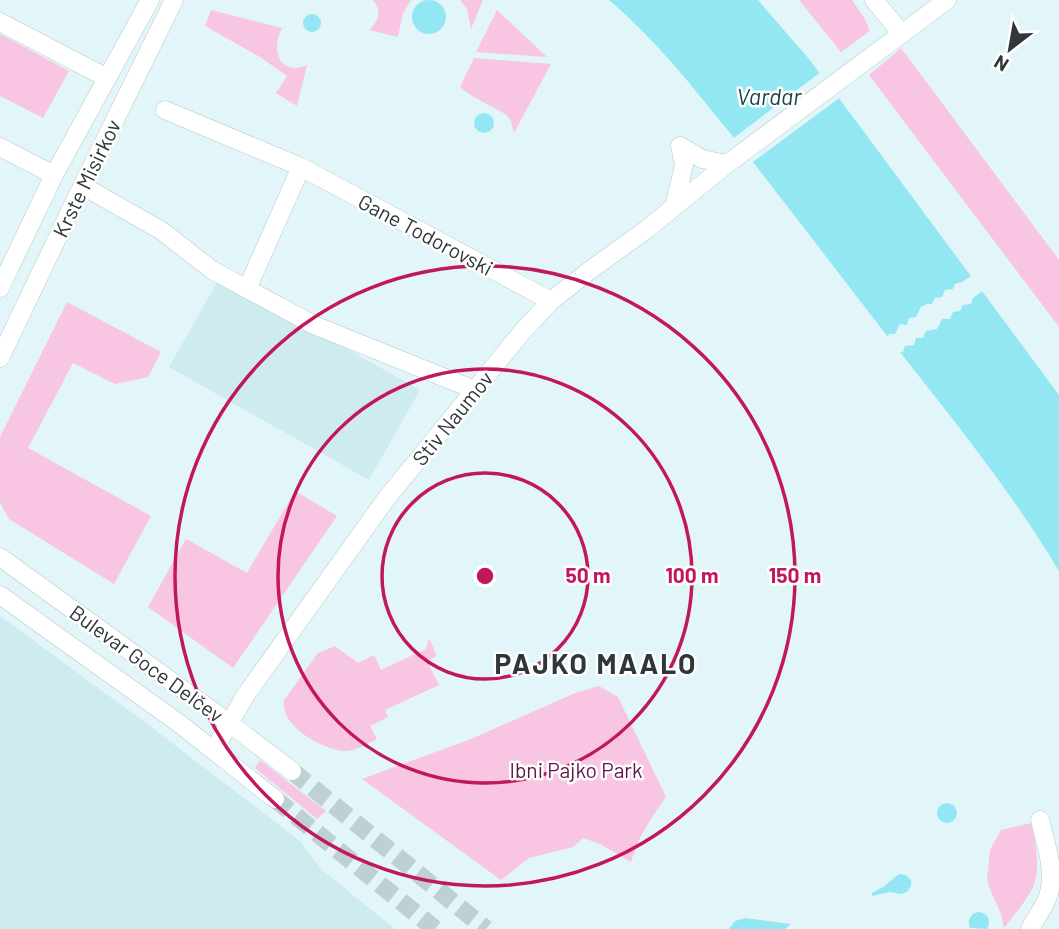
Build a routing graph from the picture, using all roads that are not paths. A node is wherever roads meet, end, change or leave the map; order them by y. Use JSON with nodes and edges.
{"nodes":[{"id":1,"x":150,"y":0,"type":"edge"},
{"id":2,"x":174,"y":0,"type":"edge"},
{"id":3,"x":874,"y":0,"type":"edge"},
{"id":4,"x":947,"y":0,"type":"edge"},
{"id":5,"x":0,"y":22,"type":"edge"},
{"id":6,"x":902,"y":34,"type":"junction"},
{"id":7,"x":107,"y":78,"type":"junction"},
{"id":8,"x":165,"y":110,"type":"dead end"},
{"id":9,"x":0,"y":147,"type":"edge"},
{"id":10,"x":727,"y":164,"type":"junction"},
{"id":11,"x":301,"y":167,"type":"junction"},
{"id":12,"x":54,"y":175,"type":"junction"},
{"id":13,"x":83,"y":186,"type":"junction"},
{"id":14,"x":674,"y":206,"type":"junction"},
{"id":15,"x":0,"y":288,"type":"edge"},
{"id":16,"x":247,"y":289,"type":"junction"},
{"id":17,"x":551,"y":302,"type":"junction"},
{"id":18,"x":0,"y":358,"type":"edge"},
{"id":19,"x":475,"y":390,"type":"junction"},
{"id":20,"x":0,"y":548,"type":"edge"},
{"id":21,"x":7,"y":561,"type":"edge"},
{"id":22,"x":0,"y":595,"type":"edge"},
{"id":23,"x":229,"y":723,"type":"junction"},
{"id":24,"x":215,"y":750,"type":"junction"},
{"id":25,"x":292,"y":771,"type":"tunnel mouth"},
{"id":26,"x":275,"y":799,"type":"tunnel mouth"},
{"id":27,"x":1040,"y":820,"type":"dead end"},
{"id":28,"x":1030,"y":929,"type":"edge"}],
"edges":[{"from":1,"to":7,"type":"street","name":"Krste Misirkov"},
{"from":2,"to":13,"type":"street","name":"Krste Misirkov"},
{"from":3,"to":6,"type":"street"},
{"from":4,"to":6,"type":"street"},
{"from":5,"to":7,"type":"street"},
{"from":6,"to":10,"type":"street","name":"Stiv Naumov"},
{"from":7,"to":12,"type":"street","name":"Krste Misirkov"},
{"from":8,"to":11,"type":"street","name":"Gane Todorovski"},
{"from":9,"to":12,"type":"street"},
{"from":10,"to":14,"type":"street","name":"Stiv Naumov"},
{"from":10,"to":14,"type":"street"},
{"from":11,"to":16,"type":"street"},
{"from":11,"to":17,"type":"street","name":"Gane Todorovski"},
{"from":12,"to":15,"type":"street","name":"Krste Misirkov"},
{"from":13,"to":16,"type":"street"},
{"from":13,"to":18,"type":"street","name":"Krste Misirkov"},
{"from":14,"to":17,"type":"street","name":"Stiv Naumov"},
{"from":16,"to":19,"type":"street"},
{"from":17,"to":19,"type":"street","name":"Stiv Naumov"},
{"from":19,"to":23,"type":"street","name":"Stiv Naumov"},
{"from":20,"to":21,"type":"street","name":"Bulevar Goce Delčev"},
{"from":21,"to":23,"type":"street","name":"Bulevar Goce Delčev"},
{"from":22,"to":24,"type":"street","name":"Bulevar Goce Delčev"},
{"from":23,"to":24,"type":"street","name":"Stiv Naumov"},
{"from":23,"to":25,"type":"street","name":"Bulevar Goce Delčev"},
{"from":24,"to":26,"type":"street","name":"Bulevar Goce Delčev"},
{"from":27,"to":28,"type":"street"}]}
